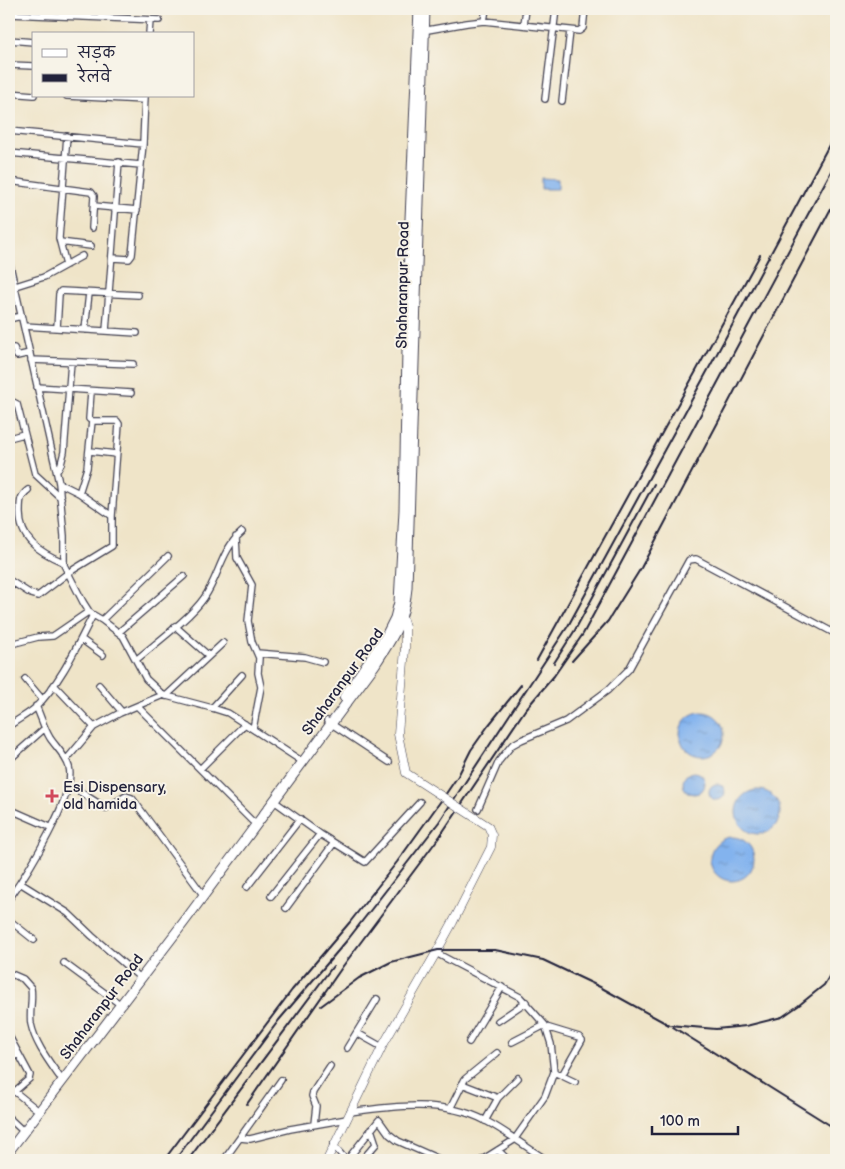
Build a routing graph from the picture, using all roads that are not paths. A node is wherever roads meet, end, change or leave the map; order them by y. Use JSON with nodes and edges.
{"nodes":[{"id":1,"x":419,"y":9,"type":"edge"},
{"id":2,"x":425,"y":9,"type":"edge"},
{"id":3,"x":486,"y":9,"type":"edge"},
{"id":4,"x":526,"y":9,"type":"edge"},
{"id":5,"x":556,"y":9,"type":"edge"},
{"id":6,"x":585,"y":9,"type":"edge"},
{"id":7,"x":40,"y":12,"type":"edge"},
{"id":8,"x":9,"y":14,"type":"edge"},
{"id":9,"x":150,"y":20,"type":"junction"},
{"id":10,"x":160,"y":20,"type":"dead end"},
{"id":11,"x":484,"y":21,"type":"junction"},
{"id":12,"x":524,"y":25,"type":"junction"},
{"id":13,"x":553,"y":29,"type":"junction"},
{"id":14,"x":570,"y":31,"type":"junction"},
{"id":15,"x":149,"y":32,"type":"edge"},
{"id":16,"x":421,"y":32,"type":"junction"},
{"id":17,"x":9,"y":40,"type":"edge"},
{"id":18,"x":32,"y":42,"type":"edge"},
{"id":19,"x":9,"y":65,"type":"edge"},
{"id":20,"x":32,"y":66,"type":"edge"},
{"id":21,"x":9,"y":93,"type":"edge"},
{"id":22,"x":32,"y":94,"type":"edge"},
{"id":23,"x":145,"y":98,"type":"edge"},
{"id":24,"x":545,"y":99,"type":"dead end"},
{"id":25,"x":562,"y":101,"type":"dead end"},
{"id":26,"x":9,"y":130,"type":"edge"},
{"id":27,"x":67,"y":136,"type":"junction"},
{"id":28,"x":143,"y":144,"type":"junction"},
{"id":29,"x":9,"y":153,"type":"edge"},
{"id":30,"x":65,"y":158,"type":"junction"},
{"id":31,"x":120,"y":162,"type":"junction"},
{"id":32,"x":141,"y":165,"type":"junction"},
{"id":33,"x":9,"y":181,"type":"edge"},
{"id":34,"x":62,"y":188,"type":"junction"},
{"id":35,"x":94,"y":206,"type":"junction"},
{"id":36,"x":116,"y":207,"type":"junction"},
{"id":37,"x":137,"y":210,"type":"junction"},
{"id":38,"x":92,"y":228,"type":"dead end"},
{"id":39,"x":60,"y":242,"type":"junction"},
{"id":40,"x":91,"y":246,"type":"dead end"},
{"id":41,"x":82,"y":256,"type":"dead end"},
{"id":42,"x":112,"y":258,"type":"junction"},
{"id":43,"x":9,"y":261,"type":"edge"},
{"id":44,"x":66,"y":265,"type":"junction"},
{"id":45,"x":12,"y":287,"type":"edge"},
{"id":46,"x":89,"y":293,"type":"junction"},
{"id":47,"x":110,"y":294,"type":"junction"},
{"id":48,"x":138,"y":296,"type":"dead end"},
{"id":49,"x":22,"y":316,"type":"junction"},
{"id":50,"x":9,"y":319,"type":"edge"},
{"id":51,"x":24,"y":326,"type":"junction"},
{"id":52,"x":57,"y":328,"type":"junction"},
{"id":53,"x":85,"y":330,"type":"junction"},
{"id":54,"x":106,"y":331,"type":"junction"},
{"id":55,"x":137,"y":333,"type":"dead end"},
{"id":56,"x":9,"y":348,"type":"edge"},
{"id":57,"x":30,"y":357,"type":"junction"},
{"id":58,"x":71,"y":362,"type":"junction"},
{"id":59,"x":133,"y":364,"type":"dead end"},
{"id":60,"x":37,"y":387,"type":"junction"},
{"id":61,"x":70,"y":390,"type":"junction"},
{"id":62,"x":91,"y":392,"type":"junction"},
{"id":63,"x":131,"y":393,"type":"dead end"},
{"id":64,"x":9,"y":400,"type":"edge"},
{"id":65,"x":92,"y":421,"type":"junction"},
{"id":66,"x":24,"y":434,"type":"junction"},
{"id":67,"x":9,"y":438,"type":"edge"},
{"id":68,"x":90,"y":451,"type":"junction"},
{"id":69,"x":116,"y":454,"type":"junction"},
{"id":70,"x":57,"y":471,"type":"junction"},
{"id":71,"x":59,"y":483,"type":"junction"},
{"id":72,"x":28,"y":490,"type":"dead end"},
{"id":73,"x":79,"y":493,"type":"junction"},
{"id":74,"x":61,"y":498,"type":"junction"},
{"id":75,"x":112,"y":516,"type":"junction"},
{"id":76,"x":242,"y":532,"type":"dead end"},
{"id":77,"x":236,"y":537,"type":"junction"},
{"id":78,"x":168,"y":556,"type":"dead end"},
{"id":79,"x":63,"y":562,"type":"junction"},
{"id":80,"x":68,"y":573,"type":"junction"},
{"id":81,"x":184,"y":576,"type":"dead end"},
{"id":82,"x":11,"y":582,"type":"edge"},
{"id":83,"x":9,"y":589,"type":"edge"},
{"id":84,"x":400,"y":612,"type":"junction"},
{"id":85,"x":90,"y":613,"type":"junction"},
{"id":86,"x":102,"y":620,"type":"junction"},
{"id":87,"x":176,"y":626,"type":"junction"},
{"id":88,"x":120,"y":632,"type":"junction"},
{"id":89,"x":836,"y":634,"type":"edge"},
{"id":90,"x":81,"y":639,"type":"junction"},
{"id":91,"x":9,"y":642,"type":"edge"},
{"id":92,"x":223,"y":643,"type":"dead end"},
{"id":93,"x":257,"y":653,"type":"junction"},
{"id":94,"x":103,"y":655,"type":"dead end"},
{"id":95,"x":209,"y":656,"type":"junction"},
{"id":96,"x":136,"y":660,"type":"junction"},
{"id":97,"x":323,"y":662,"type":"dead end"},
{"id":98,"x":242,"y":675,"type":"dead end"},
{"id":99,"x":25,"y":679,"type":"dead end"},
{"id":100,"x":54,"y":685,"type":"junction"},
{"id":101,"x":99,"y":685,"type":"dead end"},
{"id":102,"x":164,"y":696,"type":"junction"},
{"id":103,"x":42,"y":699,"type":"junction"},
{"id":104,"x":36,"y":706,"type":"junction"},
{"id":105,"x":137,"y":706,"type":"junction"},
{"id":106,"x":212,"y":708,"type":"junction"},
{"id":107,"x":122,"y":712,"type":"junction"},
{"id":108,"x":329,"y":722,"type":"junction"},
{"id":109,"x":245,"y":724,"type":"junction"},
{"id":110,"x":9,"y":726,"type":"edge"},
{"id":111,"x":45,"y":728,"type":"junction"},
{"id":112,"x":94,"y":728,"type":"junction"},
{"id":113,"x":254,"y":729,"type":"junction"},
{"id":114,"x":9,"y":760,"type":"edge"},
{"id":115,"x":66,"y":760,"type":"junction"},
{"id":116,"x":301,"y":760,"type":"junction"},
{"id":117,"x":389,"y":762,"type":"dead end"},
{"id":118,"x":200,"y":769,"type":"junction"},
{"id":119,"x":69,"y":784,"type":"junction"},
{"id":120,"x":274,"y":801,"type":"junction"},
{"id":121,"x":420,"y":802,"type":"dead end"},
{"id":122,"x":9,"y":809,"type":"edge"},
{"id":123,"x":478,"y":809,"type":"dead end"},
{"id":124,"x":300,"y":819,"type":"junction"},
{"id":125,"x":252,"y":821,"type":"junction"},
{"id":126,"x":50,"y":827,"type":"junction"},
{"id":127,"x":320,"y":834,"type":"junction"},
{"id":128,"x":334,"y":844,"type":"junction"},
{"id":129,"x":20,"y":883,"type":"junction"},
{"id":130,"x":247,"y":887,"type":"dead end"},
{"id":131,"x":202,"y":893,"type":"junction"},
{"id":132,"x":271,"y":896,"type":"dead end"},
{"id":133,"x":9,"y":899,"type":"edge"},
{"id":134,"x":286,"y":908,"type":"dead end"},
{"id":135,"x":9,"y":920,"type":"edge"},
{"id":136,"x":34,"y":940,"type":"dead end"},
{"id":137,"x":436,"y":954,"type":"junction"},
{"id":138,"x":64,"y":963,"type":"dead end"},
{"id":139,"x":9,"y":973,"type":"edge"},
{"id":140,"x":137,"y":975,"type":"junction"},
{"id":141,"x":502,"y":987,"type":"junction"},
{"id":142,"x":377,"y":999,"type":"dead end"},
{"id":143,"x":117,"y":1002,"type":"junction"},
{"id":144,"x":526,"y":1002,"type":"junction"},
{"id":145,"x":498,"y":1021,"type":"dead end"},
{"id":146,"x":545,"y":1026,"type":"junction"},
{"id":147,"x":357,"y":1033,"type":"junction"},
{"id":148,"x":9,"y":1036,"type":"edge"},
{"id":149,"x":469,"y":1042,"type":"dead end"},
{"id":150,"x":512,"y":1042,"type":"dead end"},
{"id":151,"x":382,"y":1047,"type":"junction"},
{"id":152,"x":347,"y":1048,"type":"dead end"},
{"id":153,"x":497,"y":1053,"type":"dead end"},
{"id":154,"x":18,"y":1054,"type":"junction"},
{"id":155,"x":9,"y":1059,"type":"edge"},
{"id":156,"x":330,"y":1066,"type":"dead end"},
{"id":157,"x":554,"y":1072,"type":"junction"},
{"id":158,"x":562,"y":1075,"type":"junction"},
{"id":159,"x":60,"y":1076,"type":"junction"},
{"id":160,"x":518,"y":1078,"type":"dead end"},
{"id":161,"x":281,"y":1080,"type":"dead end"},
{"id":162,"x":575,"y":1082,"type":"dead end"},
{"id":163,"x":462,"y":1084,"type":"junction"},
{"id":164,"x":9,"y":1087,"type":"edge"},
{"id":165,"x":14,"y":1092,"type":"junction"},
{"id":166,"x":498,"y":1098,"type":"junction"},
{"id":167,"x":35,"y":1108,"type":"junction"},
{"id":168,"x":450,"y":1109,"type":"junction"},
{"id":169,"x":348,"y":1115,"type":"junction"},
{"id":170,"x":9,"y":1118,"type":"edge"},
{"id":171,"x":486,"y":1121,"type":"junction"},
{"id":172,"x":314,"y":1124,"type":"junction"},
{"id":173,"x":371,"y":1129,"type":"junction"},
{"id":174,"x":22,"y":1130,"type":"junction"},
{"id":175,"x":240,"y":1138,"type":"junction"},
{"id":176,"x":514,"y":1140,"type":"junction"},
{"id":177,"x":9,"y":1142,"type":"edge"},
{"id":178,"x":334,"y":1145,"type":"junction"},
{"id":179,"x":498,"y":1150,"type":"junction"},
{"id":180,"x":9,"y":1152,"type":"edge"},
{"id":181,"x":224,"y":1160,"type":"edge"},
{"id":182,"x":326,"y":1160,"type":"edge"},
{"id":183,"x":346,"y":1160,"type":"edge"},
{"id":184,"x":362,"y":1160,"type":"edge"},
{"id":185,"x":441,"y":1160,"type":"edge"},
{"id":186,"x":482,"y":1160,"type":"edge"},
{"id":187,"x":508,"y":1160,"type":"edge"},
{"id":188,"x":547,"y":1160,"type":"edge"}],
"edges":[{"from":1,"to":16,"type":"main road","name":"Shaharanpur Road"},
{"from":2,"to":16,"type":"main road","name":"Shaharanpur Road"},
{"from":3,"to":11,"type":"street"},
{"from":4,"to":12,"type":"street"},
{"from":5,"to":13,"type":"street"},
{"from":6,"to":14,"type":"street"},
{"from":7,"to":8,"type":"street"},
{"from":7,"to":9,"type":"street"},
{"from":9,"to":10,"type":"street"},
{"from":9,"to":15,"type":"street"},
{"from":11,"to":12,"type":"street"},
{"from":11,"to":16,"type":"street"},
{"from":12,"to":13,"type":"street"},
{"from":13,"to":14,"type":"street"},
{"from":13,"to":24,"type":"street"},
{"from":14,"to":25,"type":"street"},
{"from":16,"to":84,"type":"main road","name":"Shaharanpur Road"},
{"from":17,"to":18,"type":"street"},
{"from":19,"to":20,"type":"street"},
{"from":21,"to":22,"type":"street"},
{"from":23,"to":28,"type":"street"},
{"from":26,"to":27,"type":"street"},
{"from":27,"to":28,"type":"street"},
{"from":27,"to":30,"type":"street"},
{"from":28,"to":32,"type":"street"},
{"from":29,"to":30,"type":"street"},
{"from":30,"to":31,"type":"street"},
{"from":30,"to":34,"type":"street"},
{"from":31,"to":32,"type":"street"},
{"from":31,"to":36,"type":"street"},
{"from":32,"to":37,"type":"street"},
{"from":33,"to":34,"type":"street"},
{"from":34,"to":35,"type":"street"},
{"from":34,"to":39,"type":"street"},
{"from":35,"to":36,"type":"street"},
{"from":35,"to":38,"type":"street"},
{"from":36,"to":37,"type":"street"},
{"from":36,"to":42,"type":"street"},
{"from":37,"to":42,"type":"street"},
{"from":39,"to":40,"type":"street"},
{"from":39,"to":44,"type":"street"},
{"from":41,"to":44,"type":"street"},
{"from":42,"to":47,"type":"street"},
{"from":43,"to":45,"type":"street"},
{"from":44,"to":45,"type":"street"},
{"from":45,"to":49,"type":"street"},
{"from":46,"to":47,"type":"street"},
{"from":46,"to":52,"type":"street"},
{"from":46,"to":53,"type":"street"},
{"from":47,"to":48,"type":"street"},
{"from":47,"to":54,"type":"street"},
{"from":49,"to":50,"type":"street"},
{"from":49,"to":51,"type":"street"},
{"from":51,"to":52,"type":"street"},
{"from":51,"to":57,"type":"street"},
{"from":52,"to":53,"type":"street"},
{"from":53,"to":54,"type":"street"},
{"from":54,"to":55,"type":"street"},
{"from":56,"to":57,"type":"street"},
{"from":57,"to":58,"type":"street"},
{"from":57,"to":60,"type":"street"},
{"from":58,"to":59,"type":"street"},
{"from":58,"to":61,"type":"street"},
{"from":60,"to":61,"type":"street"},
{"from":60,"to":70,"type":"street"},
{"from":61,"to":62,"type":"street"},
{"from":61,"to":70,"type":"street"},
{"from":62,"to":63,"type":"street"},
{"from":62,"to":65,"type":"street"},
{"from":64,"to":66,"type":"street"},
{"from":65,"to":68,"type":"street"},
{"from":65,"to":69,"type":"street"},
{"from":66,"to":67,"type":"street"},
{"from":66,"to":74,"type":"street"},
{"from":68,"to":69,"type":"street"},
{"from":68,"to":73,"type":"street"},
{"from":69,"to":75,"type":"street"},
{"from":70,"to":71,"type":"street"},
{"from":71,"to":73,"type":"street"},
{"from":71,"to":74,"type":"street"},
{"from":72,"to":79,"type":"street"},
{"from":73,"to":75,"type":"street"},
{"from":74,"to":79,"type":"street"},
{"from":75,"to":80,"type":"street"},
{"from":76,"to":77,"type":"street"},
{"from":77,"to":87,"type":"street"},
{"from":77,"to":93,"type":"street"},
{"from":78,"to":86,"type":"street"},
{"from":79,"to":80,"type":"street"},
{"from":80,"to":82,"type":"street"},
{"from":80,"to":85,"type":"street"},
{"from":81,"to":88,"type":"street"},
{"from":82,"to":83,"type":"street"},
{"from":84,"to":108,"type":"main road","name":"Shaharanpur Road"},
{"from":84,"to":137,"type":"main road","bridge":true},
{"from":85,"to":86,"type":"street"},
{"from":85,"to":90,"type":"street"},
{"from":85,"to":91,"type":"street"},
{"from":86,"to":88,"type":"street"},
{"from":87,"to":95,"type":"street"},
{"from":87,"to":96,"type":"street"},
{"from":88,"to":96,"type":"street"},
{"from":89,"to":123,"type":"street"},
{"from":90,"to":94,"type":"street"},
{"from":90,"to":100,"type":"street"},
{"from":92,"to":95,"type":"street"},
{"from":93,"to":97,"type":"street"},
{"from":93,"to":113,"type":"street"},
{"from":95,"to":102,"type":"street"},
{"from":96,"to":102,"type":"street"},
{"from":98,"to":106,"type":"street"},
{"from":99,"to":103,"type":"street"},
{"from":100,"to":103,"type":"street"},
{"from":100,"to":112,"type":"street"},
{"from":101,"to":107,"type":"street"},
{"from":102,"to":105,"type":"street"},
{"from":102,"to":106,"type":"street"},
{"from":103,"to":104,"type":"street"},
{"from":104,"to":110,"type":"street"},
{"from":104,"to":111,"type":"street"},
{"from":105,"to":107,"type":"street"},
{"from":105,"to":118,"type":"street"},
{"from":106,"to":109,"type":"street"},
{"from":107,"to":112,"type":"street"},
{"from":108,"to":116,"type":"main road","name":"Shaharanpur Road"},
{"from":108,"to":117,"type":"street"},
{"from":109,"to":113,"type":"street"},
{"from":109,"to":118,"type":"street"},
{"from":111,"to":114,"type":"street"},
{"from":111,"to":115,"type":"street"},
{"from":112,"to":115,"type":"street"},
{"from":113,"to":116,"type":"street"},
{"from":115,"to":119,"type":"street"},
{"from":116,"to":120,"type":"main road","name":"Shaharanpur Road"},
{"from":116,"to":125,"type":"main road","name":"Shaharanpur Road"},
{"from":118,"to":125,"type":"street"},
{"from":119,"to":126,"type":"street"},
{"from":119,"to":131,"type":"street"},
{"from":120,"to":124,"type":"street"},
{"from":120,"to":131,"type":"main road","name":"Shaharanpur Road"},
{"from":121,"to":128,"type":"street"},
{"from":122,"to":126,"type":"street"},
{"from":124,"to":127,"type":"street"},
{"from":124,"to":130,"type":"street"},
{"from":125,"to":131,"type":"main road","name":"Shaharanpur Road"},
{"from":126,"to":129,"type":"street"},
{"from":127,"to":128,"type":"street"},
{"from":127,"to":132,"type":"street"},
{"from":128,"to":134,"type":"street"},
{"from":129,"to":133,"type":"street"},
{"from":129,"to":140,"type":"street"},
{"from":131,"to":140,"type":"main road","name":"Shaharanpur Road"},
{"from":131,"to":174,"type":"main road","name":"Shaharanpur Road"},
{"from":135,"to":136,"type":"street"},
{"from":137,"to":141,"type":"street"},
{"from":137,"to":151,"type":"main road"},
{"from":138,"to":143,"type":"street"},
{"from":139,"to":159,"type":"street"},
{"from":140,"to":143,"type":"main road","name":"Shaharanpur Road"},
{"from":141,"to":144,"type":"street"},
{"from":141,"to":149,"type":"street"},
{"from":142,"to":147,"type":"street"},
{"from":143,"to":159,"type":"main road","name":"Shaharanpur Road"},
{"from":144,"to":145,"type":"street"},
{"from":144,"to":146,"type":"street"},
{"from":146,"to":150,"type":"street"},
{"from":146,"to":157,"type":"street"},
{"from":146,"to":158,"type":"street"},
{"from":147,"to":151,"type":"street"},
{"from":147,"to":152,"type":"street"},
{"from":148,"to":154,"type":"street"},
{"from":151,"to":169,"type":"main road"},
{"from":153,"to":163,"type":"street"},
{"from":154,"to":155,"type":"street"},
{"from":154,"to":165,"type":"street"},
{"from":156,"to":172,"type":"street"},
{"from":157,"to":158,"type":"street"},
{"from":157,"to":176,"type":"street"},
{"from":158,"to":162,"type":"street"},
{"from":159,"to":167,"type":"main road","name":"Shaharanpur Road"},
{"from":160,"to":166,"type":"street"},
{"from":161,"to":175,"type":"street"},
{"from":163,"to":166,"type":"street"},
{"from":163,"to":168,"type":"street"},
{"from":164,"to":165,"type":"street"},
{"from":165,"to":167,"type":"street"},
{"from":166,"to":171,"type":"street"},
{"from":167,"to":174,"type":"main road","name":"Shaharanpur Road"},
{"from":168,"to":169,"type":"street"},
{"from":168,"to":171,"type":"street"},
{"from":169,"to":172,"type":"street"},
{"from":169,"to":178,"type":"main road"},
{"from":170,"to":174,"type":"street"},
{"from":171,"to":176,"type":"street"},
{"from":172,"to":175,"type":"street"},
{"from":173,"to":183,"type":"street"},
{"from":173,"to":184,"type":"street"},
{"from":173,"to":185,"type":"street"},
{"from":174,"to":177,"type":"main road","name":"Shaharanpur Road"},
{"from":174,"to":180,"type":"main road","name":"Shaharanpur Road"},
{"from":175,"to":181,"type":"street"},
{"from":176,"to":179,"type":"street"},
{"from":176,"to":188,"type":"street"},
{"from":178,"to":182,"type":"main road"},
{"from":178,"to":183,"type":"street"},
{"from":179,"to":186,"type":"street"},
{"from":179,"to":187,"type":"street"}]}
